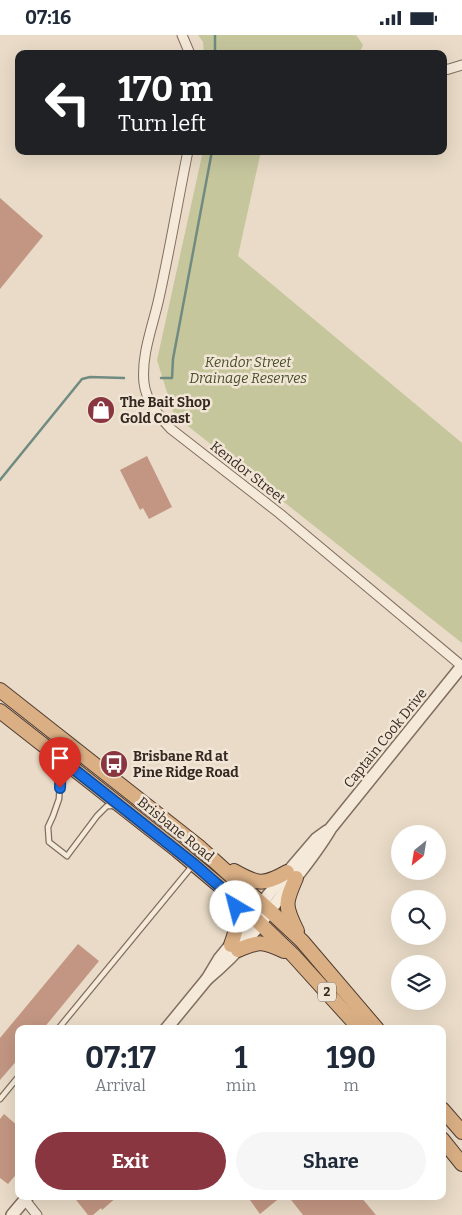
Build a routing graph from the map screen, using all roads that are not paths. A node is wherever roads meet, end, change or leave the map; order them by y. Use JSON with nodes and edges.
{"nodes":[{"id":1,"x":182,"y":35,"type":"edge"},
{"id":2,"x":188,"y":50,"type":"edge"},
{"id":3,"x":462,"y":65,"type":"edge"},
{"id":4,"x":447,"y":69,"type":"edge"},
{"id":5,"x":187,"y":155,"type":"edge"},
{"id":6,"x":462,"y":666,"type":"edge"},
{"id":7,"x":0,"y":690,"type":"edge"},
{"id":8,"x":0,"y":711,"type":"edge"},
{"id":9,"x":61,"y":759,"type":"junction"},
{"id":10,"x":120,"y":806,"type":"junction"},
{"id":11,"x":212,"y":858,"type":"junction"},
{"id":12,"x":194,"y":864,"type":"junction"},
{"id":13,"x":292,"y":875,"type":"junction"},
{"id":14,"x":233,"y":898,"type":"junction"},
{"id":15,"x":266,"y":907,"type":"junction"},
{"id":16,"x":257,"y":920,"type":"junction"},
{"id":17,"x":302,"y":941,"type":"junction"},
{"id":18,"x":234,"y":948,"type":"junction"},
{"id":19,"x":293,"y":955,"type":"junction"},
{"id":20,"x":61,"y":1025,"type":"edge"},
{"id":21,"x":169,"y":1025,"type":"edge"},
{"id":22,"x":356,"y":1025,"type":"edge"},
{"id":23,"x":374,"y":1025,"type":"edge"},
{"id":24,"x":15,"y":1081,"type":"edge"},
{"id":25,"x":0,"y":1099,"type":"edge"},
{"id":26,"x":446,"y":1114,"type":"edge"},
{"id":27,"x":462,"y":1132,"type":"edge"},
{"id":28,"x":446,"y":1144,"type":"edge"},
{"id":29,"x":462,"y":1164,"type":"edge"},
{"id":30,"x":24,"y":1200,"type":"edge"},
{"id":31,"x":27,"y":1200,"type":"edge"},
{"id":32,"x":12,"y":1215,"type":"edge"},
{"id":33,"x":37,"y":1215,"type":"edge"}],
"edges":[{"from":1,"to":2,"type":"street"},
{"from":3,"to":4,"type":"street"},
{"from":5,"to":6,"type":"street","name":"Kendor Street"},
{"from":6,"to":13,"type":"street","name":"Captain Cook Drive"},
{"from":7,"to":11,"type":"highway","name":"Brisbane Road","number":"2"},
{"from":8,"to":9,"type":"highway","name":"Brisbane Road","number":"2"},
{"from":9,"to":10,"type":"highway","name":"Brisbane Road","number":"2"},
{"from":9,"to":10,"type":"lane"},
{"from":10,"to":12,"type":"highway","name":"Brisbane Road","number":"2"},
{"from":11,"to":13,"type":"highway"},
{"from":11,"to":15,"type":"highway","name":"Brisbane Road","number":"2"},
{"from":12,"to":14,"type":"highway","name":"Brisbane Road","number":"2"},
{"from":12,"to":20,"type":"lane"},
{"from":13,"to":15,"type":"street","name":"Captain Cook Drive"},
{"from":13,"to":17,"type":"highway"},
{"from":14,"to":16,"type":"highway","name":"Brisbane Road","number":"2"},
{"from":14,"to":18,"type":"highway"},
{"from":15,"to":16,"type":"street","name":"Captain Cook Drive"},
{"from":15,"to":17,"type":"highway","name":"Brisbane Road","number":"2"},
{"from":16,"to":18,"type":"street","name":"Captain Cook Drive"},
{"from":16,"to":19,"type":"highway","name":"Brisbane Road","number":"2"},
{"from":17,"to":23,"type":"highway","name":"Brisbane Road","number":"2"},
{"from":18,"to":19,"type":"highway"},
{"from":18,"to":21,"type":"street","name":"Captain Cook Drive"},
{"from":19,"to":22,"type":"highway","name":"Brisbane Road","number":"2"},
{"from":24,"to":25,"type":"lane"},
{"from":26,"to":27,"type":"highway"},
{"from":28,"to":29,"type":"highway"},
{"from":30,"to":32,"type":"street"},
{"from":31,"to":33,"type":"street"}]}
